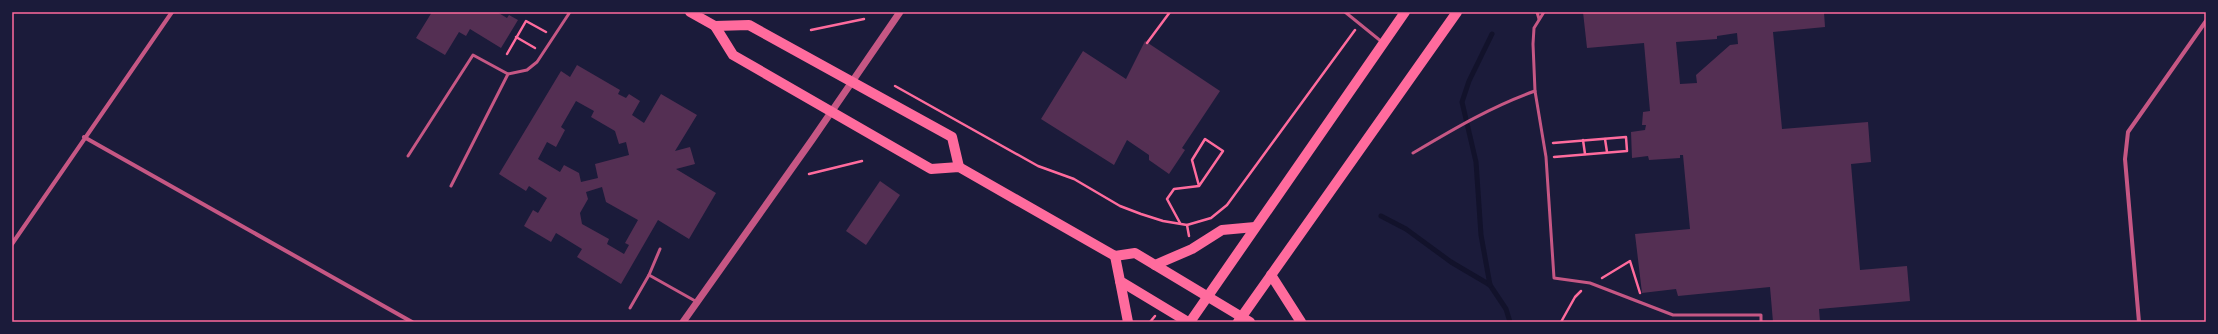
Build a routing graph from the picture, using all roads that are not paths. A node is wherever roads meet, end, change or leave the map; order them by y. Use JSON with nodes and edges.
{"nodes":[{"id":1,"x":172,"y":12,"type":"edge"},
{"id":2,"x":570,"y":12,"type":"edge"},
{"id":3,"x":690,"y":12,"type":"edge"},
{"id":4,"x":900,"y":12,"type":"edge"},
{"id":5,"x":1344,"y":12,"type":"edge"},
{"id":6,"x":1405,"y":12,"type":"edge"},
{"id":7,"x":1457,"y":12,"type":"edge"},
{"id":8,"x":1537,"y":12,"type":"edge"},
{"id":9,"x":1544,"y":12,"type":"edge"},
{"id":10,"x":1538,"y":19,"type":"junction"},
{"id":11,"x":2206,"y":21,"type":"edge"},
{"id":12,"x":715,"y":26,"type":"junction"},
{"id":13,"x":1384,"y":44,"type":"junction"},
{"id":14,"x":508,"y":74,"type":"junction"},
{"id":15,"x":852,"y":82,"type":"junction"},
{"id":16,"x":1535,"y":91,"type":"junction"},
{"id":17,"x":832,"y":112,"type":"junction"},
{"id":18,"x":84,"y":137,"type":"junction"},
{"id":19,"x":1413,"y":153,"type":"dead end"},
{"id":20,"x":408,"y":156,"type":"dead end"},
{"id":21,"x":959,"y":167,"type":"junction"},
{"id":22,"x":451,"y":186,"type":"dead end"},
{"id":23,"x":1255,"y":227,"type":"junction"},
{"id":24,"x":12,"y":244,"type":"edge"},
{"id":25,"x":660,"y":249,"type":"dead end"},
{"id":26,"x":1116,"y":256,"type":"junction"},
{"id":27,"x":1154,"y":265,"type":"junction"},
{"id":28,"x":649,"y":275,"type":"junction"},
{"id":29,"x":1271,"y":275,"type":"junction"},
{"id":30,"x":1120,"y":281,"type":"junction"},
{"id":31,"x":1208,"y":297,"type":"junction"},
{"id":32,"x":697,"y":302,"type":"junction"},
{"id":33,"x":630,"y":308,"type":"dead end"},
{"id":34,"x":1243,"y":320,"type":"edge"},
{"id":35,"x":412,"y":322,"type":"edge"},
{"id":36,"x":683,"y":322,"type":"edge"},
{"id":37,"x":1128,"y":322,"type":"edge"},
{"id":38,"x":1189,"y":322,"type":"edge"},
{"id":39,"x":1301,"y":322,"type":"edge"},
{"id":40,"x":1761,"y":322,"type":"edge"},
{"id":41,"x":2139,"y":322,"type":"edge"}],
"edges":[{"from":1,"to":18,"type":"street"},
{"from":2,"to":14,"type":"lane"},
{"from":3,"to":12,"type":"main road"},
{"from":4,"to":15,"type":"street"},
{"from":5,"to":13,"type":"lane"},
{"from":6,"to":13,"type":"main road"},
{"from":7,"to":29,"type":"main road"},
{"from":8,"to":10,"type":"lane"},
{"from":9,"to":10,"type":"lane"},
{"from":10,"to":16,"type":"lane"},
{"from":11,"to":41,"type":"street"},
{"from":12,"to":15,"type":"main road"},
{"from":12,"to":17,"type":"main road"},
{"from":13,"to":23,"type":"main road"},
{"from":14,"to":20,"type":"lane"},
{"from":14,"to":22,"type":"lane"},
{"from":15,"to":17,"type":"street"},
{"from":15,"to":21,"type":"main road"},
{"from":16,"to":19,"type":"lane"},
{"from":16,"to":40,"type":"lane"},
{"from":17,"to":21,"type":"main road"},
{"from":17,"to":32,"type":"street"},
{"from":18,"to":24,"type":"street"},
{"from":18,"to":35,"type":"street"},
{"from":21,"to":26,"type":"main road"},
{"from":23,"to":27,"type":"main road"},
{"from":23,"to":31,"type":"main road"},
{"from":25,"to":28,"type":"lane"},
{"from":26,"to":27,"type":"main road"},
{"from":26,"to":30,"type":"main road"},
{"from":27,"to":31,"type":"main road"},
{"from":28,"to":32,"type":"lane"},
{"from":28,"to":33,"type":"lane"},
{"from":29,"to":34,"type":"main road"},
{"from":29,"to":39,"type":"main road"},
{"from":30,"to":37,"type":"main road"},
{"from":30,"to":38,"type":"main road"},
{"from":31,"to":34,"type":"main road"},
{"from":31,"to":38,"type":"main road"},
{"from":32,"to":36,"type":"street"}]}
